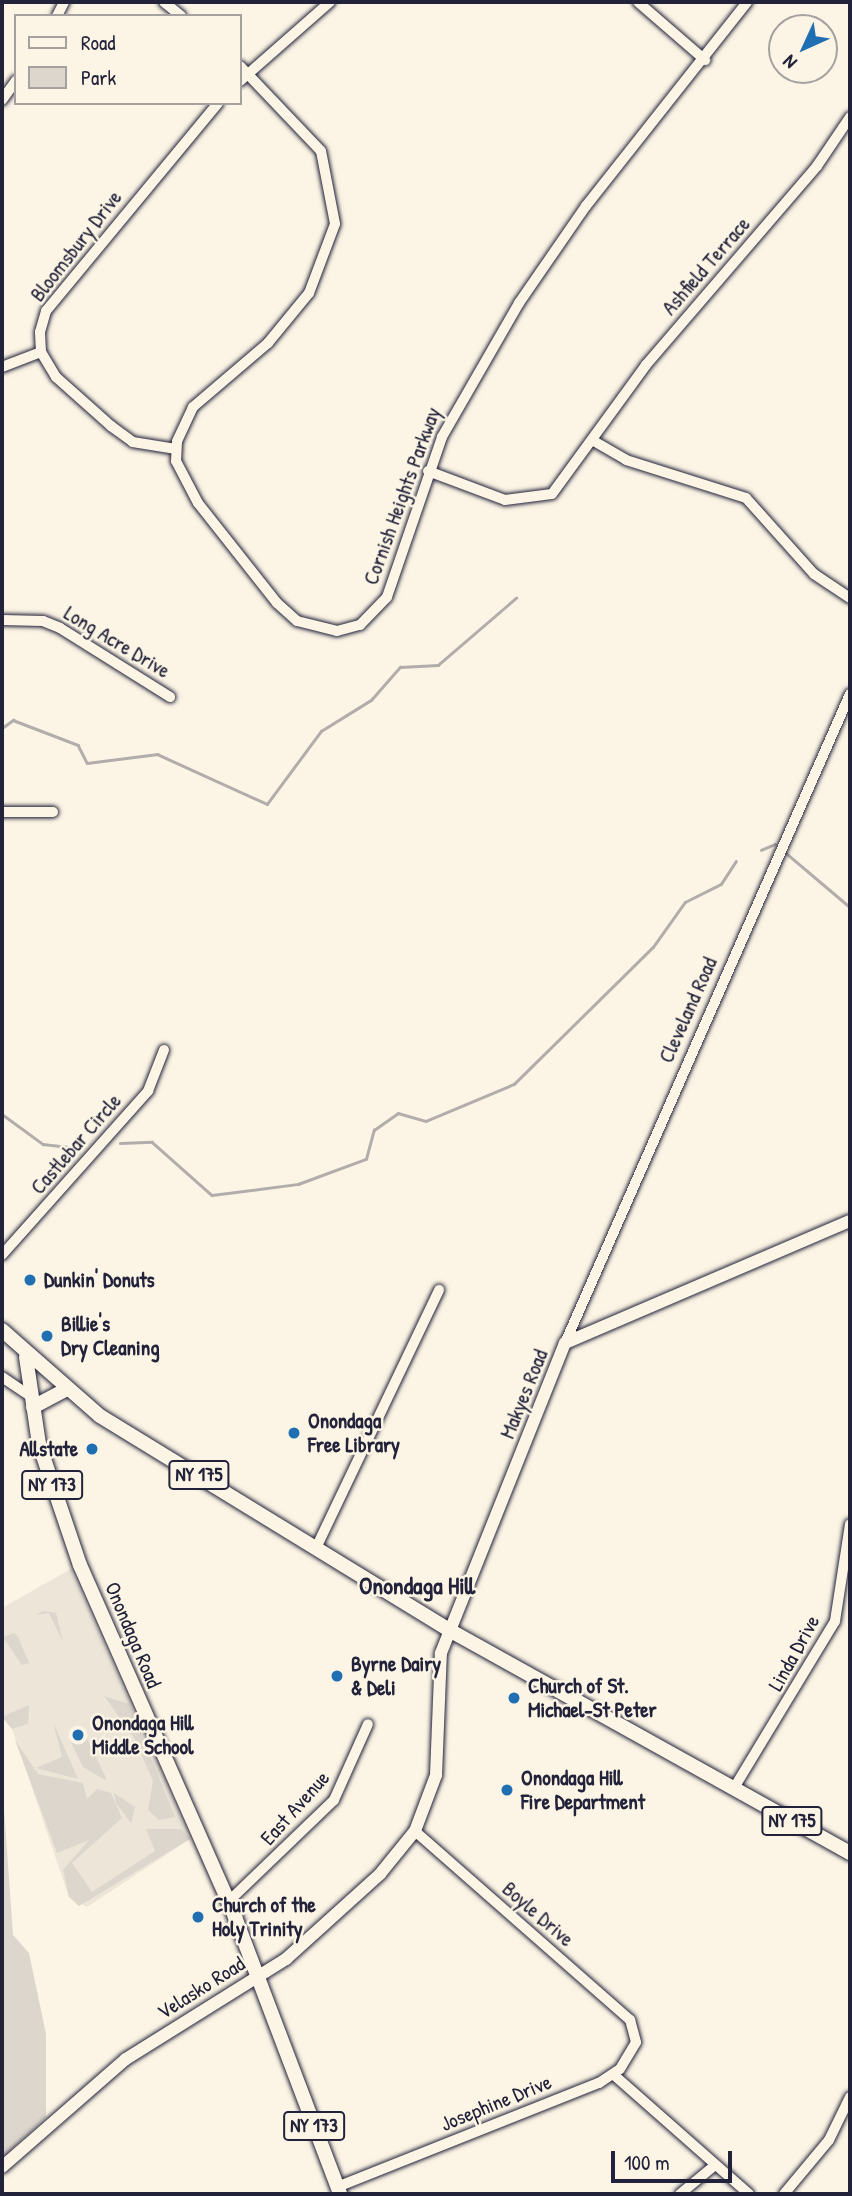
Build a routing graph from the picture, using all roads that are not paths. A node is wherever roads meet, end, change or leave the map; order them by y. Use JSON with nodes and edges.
{"nodes":[{"id":1,"x":164,"y":2,"type":"edge"},
{"id":2,"x":330,"y":2,"type":"edge"},
{"id":3,"x":638,"y":2,"type":"edge"},
{"id":4,"x":747,"y":2,"type":"edge"},
{"id":5,"x":179,"y":14,"type":"edge"},
{"id":6,"x":705,"y":60,"type":"junction"},
{"id":7,"x":244,"y":70,"type":"edge"},
{"id":8,"x":14,"y":84,"type":"edge"},
{"id":9,"x":2,"y":100,"type":"edge"},
{"id":10,"x":216,"y":105,"type":"edge"},
{"id":11,"x":850,"y":117,"type":"edge"},
{"id":12,"x":41,"y":352,"type":"junction"},
{"id":13,"x":2,"y":367,"type":"edge"},
{"id":14,"x":592,"y":440,"type":"junction"},
{"id":15,"x":176,"y":449,"type":"junction"},
{"id":16,"x":428,"y":471,"type":"junction"},
{"id":17,"x":850,"y":598,"type":"edge"},
{"id":18,"x":2,"y":620,"type":"edge"},
{"id":19,"x":850,"y":694,"type":"edge"},
{"id":20,"x":170,"y":697,"type":"dead end"},
{"id":21,"x":2,"y":811,"type":"edge"},
{"id":22,"x":53,"y":812,"type":"dead end"},
{"id":23,"x":164,"y":1050,"type":"dead end"},
{"id":24,"x":850,"y":1221,"type":"edge"},
{"id":25,"x":2,"y":1255,"type":"edge"},
{"id":26,"x":439,"y":1290,"type":"dead end"},
{"id":27,"x":2,"y":1330,"type":"edge"},
{"id":28,"x":565,"y":1343,"type":"junction"},
{"id":29,"x":26,"y":1356,"type":"junction"},
{"id":30,"x":2,"y":1377,"type":"edge"},
{"id":31,"x":65,"y":1390,"type":"junction"},
{"id":32,"x":32,"y":1402,"type":"junction"},
{"id":33,"x":850,"y":1524,"type":"edge"},
{"id":34,"x":316,"y":1548,"type":"junction"},
{"id":35,"x":451,"y":1631,"type":"junction"},
{"id":36,"x":368,"y":1724,"type":"dead end"},
{"id":37,"x":734,"y":1788,"type":"junction"},
{"id":38,"x":415,"y":1832,"type":"junction"},
{"id":39,"x":850,"y":1853,"type":"edge"},
{"id":40,"x":228,"y":1902,"type":"junction"},
{"id":41,"x":256,"y":1975,"type":"junction"},
{"id":42,"x":614,"y":2075,"type":"junction"},
{"id":43,"x":850,"y":2098,"type":"edge"},
{"id":44,"x":847,"y":2114,"type":"edge"},
{"id":45,"x":714,"y":2166,"type":"junction"},
{"id":46,"x":2,"y":2167,"type":"edge"},
{"id":47,"x":339,"y":2191,"type":"edge"},
{"id":48,"x":680,"y":2194,"type":"edge"},
{"id":49,"x":748,"y":2194,"type":"edge"},
{"id":50,"x":784,"y":2194,"type":"edge"}],
"edges":[{"from":1,"to":5,"type":"street"},
{"from":2,"to":7,"type":"street"},
{"from":3,"to":6,"type":"street"},
{"from":4,"to":6,"type":"street","name":"Cornish Heights Parkway"},
{"from":6,"to":16,"type":"street","name":"Cornish Heights Parkway"},
{"from":7,"to":15,"type":"street"},
{"from":8,"to":9,"type":"street"},
{"from":10,"to":12,"type":"street","name":"Bloomsbury Drive"},
{"from":11,"to":14,"type":"street","name":"Ashfield Terrace"},
{"from":12,"to":13,"type":"street"},
{"from":12,"to":15,"type":"street"},
{"from":14,"to":16,"type":"street","name":"Ashfield Terrace"},
{"from":14,"to":17,"type":"street"},
{"from":15,"to":16,"type":"street","name":"Cornish Heights Parkway"},
{"from":18,"to":20,"type":"street","name":"Long Acre Drive"},
{"from":19,"to":28,"type":"street","name":"Cleveland Road"},
{"from":21,"to":22,"type":"street"},
{"from":23,"to":25,"type":"street","name":"Castlebar Circle"},
{"from":24,"to":28,"type":"street","name":"Makyes Road"},
{"from":26,"to":34,"type":"street"},
{"from":27,"to":29,"type":"main road"},
{"from":28,"to":35,"type":"street","name":"Makyes Road"},
{"from":29,"to":31,"type":"main road","number":"NY 175"},
{"from":29,"to":32,"type":"main road","name":"Onondaga Road","number":"NY 173"},
{"from":30,"to":32,"type":"street"},
{"from":31,"to":32,"type":"main road"},
{"from":31,"to":34,"type":"main road","number":"NY 175"},
{"from":32,"to":40,"type":"main road","name":"Onondaga Road","number":"NY 173"},
{"from":33,"to":37,"type":"street","name":"Linda Drive"},
{"from":34,"to":35,"type":"main road","number":"NY 175"},
{"from":35,"to":37,"type":"main road","number":"NY 175"},
{"from":35,"to":38,"type":"street","name":"Velasko Road"},
{"from":36,"to":40,"type":"street","name":"East Avenue"},
{"from":37,"to":39,"type":"main road","number":"NY 175"},
{"from":38,"to":41,"type":"street","name":"Velasko Road"},
{"from":38,"to":42,"type":"street","name":"Boyle Drive"},
{"from":40,"to":41,"type":"main road","name":"Onondaga Road","number":"NY 173"},
{"from":41,"to":46,"type":"street","name":"Velasko Road"},
{"from":41,"to":47,"type":"main road","name":"Onondaga Road","number":"NY 173"},
{"from":42,"to":45,"type":"street"},
{"from":42,"to":47,"type":"street","name":"Josephine Drive"},
{"from":43,"to":44,"type":"street"},
{"from":44,"to":50,"type":"street"},
{"from":45,"to":48,"type":"street"},
{"from":45,"to":49,"type":"street"}]}
